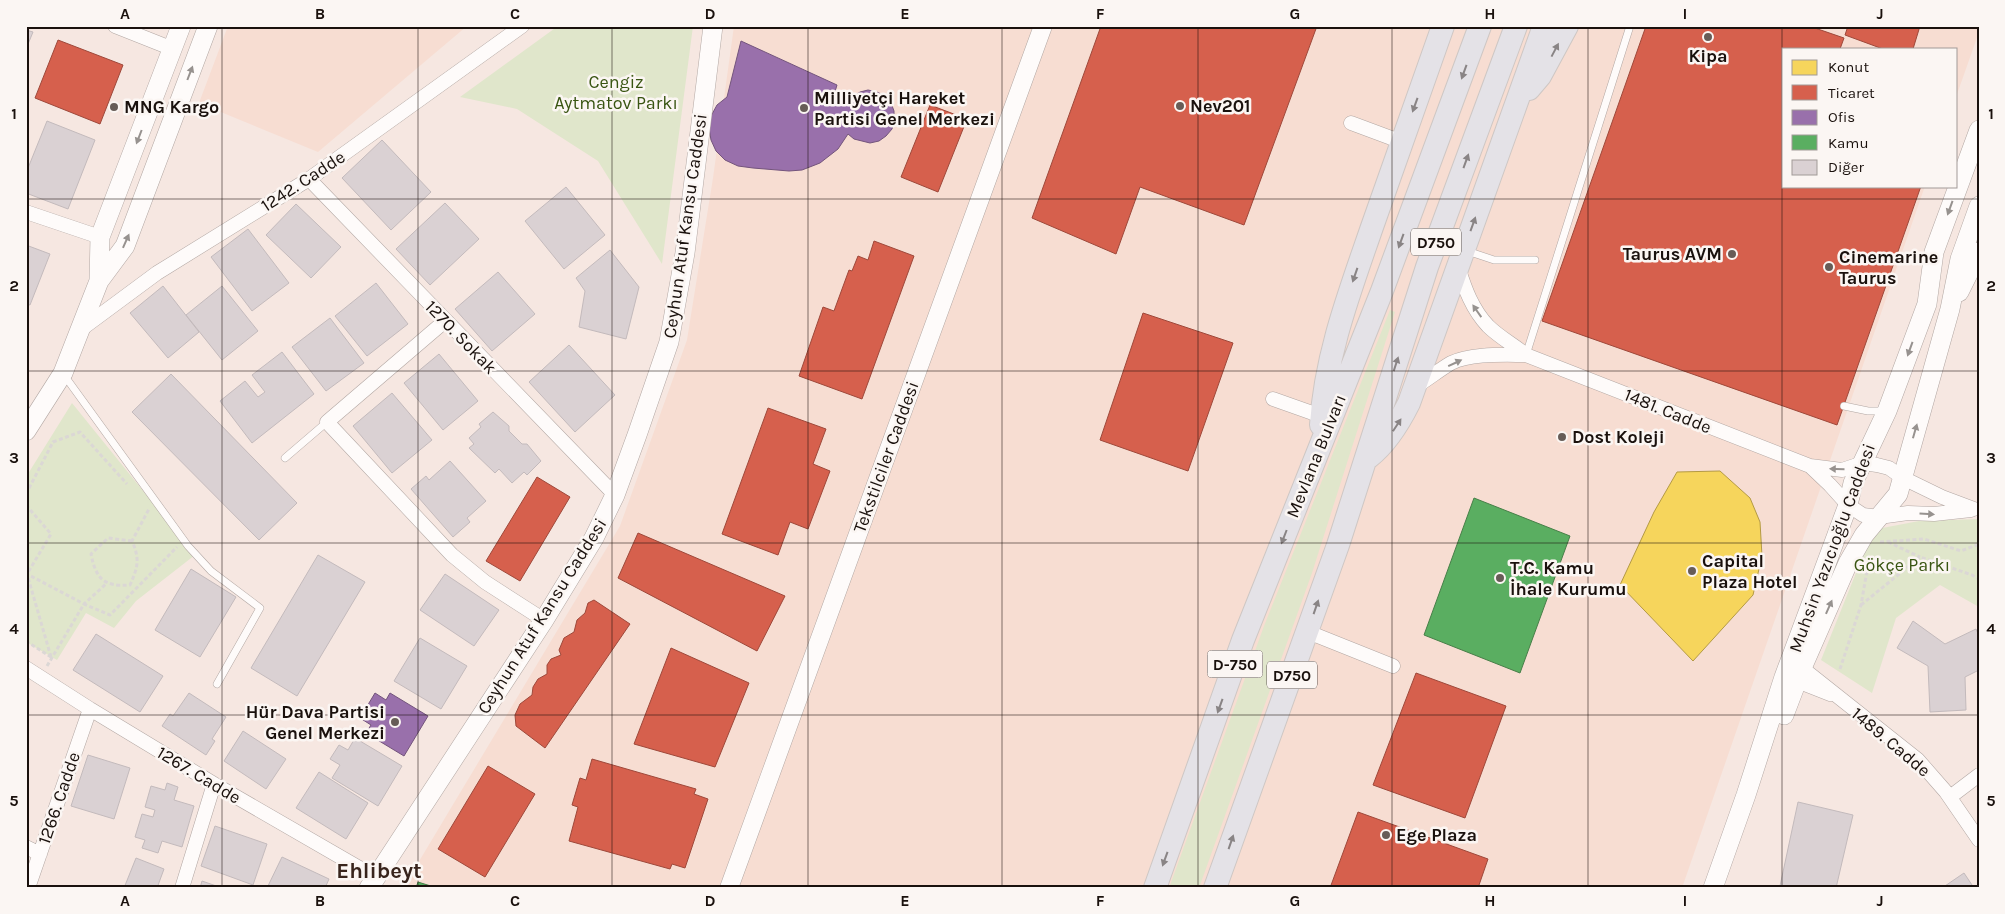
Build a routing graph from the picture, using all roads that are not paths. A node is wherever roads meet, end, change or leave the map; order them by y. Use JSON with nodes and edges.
{"nodes":[{"id":1,"x":115,"y":26,"type":"edge"},
{"id":2,"x":181,"y":26,"type":"edge"},
{"id":3,"x":208,"y":26,"type":"edge"},
{"id":4,"x":522,"y":26,"type":"edge"},
{"id":5,"x":713,"y":26,"type":"edge"},
{"id":6,"x":1042,"y":26,"type":"edge"},
{"id":7,"x":1443,"y":26,"type":"edge"},
{"id":8,"x":1480,"y":26,"type":"edge"},
{"id":9,"x":1516,"y":26,"type":"edge"},
{"id":10,"x":1544,"y":26,"type":"edge"},
{"id":11,"x":1567,"y":26,"type":"edge"},
{"id":12,"x":1630,"y":26,"type":"edge"},
{"id":13,"x":173,"y":49,"type":"junction"},
{"id":14,"x":1518,"y":98,"type":"junction"},
{"id":15,"x":1351,"y":123,"type":"dead end"},
{"id":16,"x":1979,"y":130,"type":"edge"},
{"id":17,"x":1402,"y":142,"type":"junction"},
{"id":18,"x":309,"y":179,"type":"junction"},
{"id":19,"x":1979,"y":206,"type":"edge"},
{"id":20,"x":26,"y":212,"type":"edge"},
{"id":21,"x":100,"y":237,"type":"junction"},
{"id":22,"x":1979,"y":252,"type":"edge"},
{"id":23,"x":1461,"y":259,"type":"junction"},
{"id":24,"x":1960,"y":259,"type":"junction"},
{"id":25,"x":1535,"y":260,"type":"dead end"},
{"id":26,"x":99,"y":281,"type":"junction"},
{"id":27,"x":1927,"y":304,"type":"junction"},
{"id":28,"x":1950,"y":308,"type":"junction"},
{"id":29,"x":445,"y":321,"type":"junction"},
{"id":30,"x":80,"y":330,"type":"junction"},
{"id":31,"x":1526,"y":355,"type":"junction"},
{"id":32,"x":62,"y":373,"type":"junction"},
{"id":33,"x":1414,"y":388,"type":"junction"},
{"id":34,"x":1273,"y":399,"type":"dead end"},
{"id":35,"x":1844,"y":406,"type":"dead end"},
{"id":36,"x":1887,"y":411,"type":"junction"},
{"id":37,"x":31,"y":413,"type":"edge"},
{"id":38,"x":1321,"y":416,"type":"junction"},
{"id":39,"x":327,"y":422,"type":"junction"},
{"id":40,"x":26,"y":431,"type":"edge"},
{"id":41,"x":1321,"y":443,"type":"junction"},
{"id":42,"x":285,"y":458,"type":"dead end"},
{"id":43,"x":1364,"y":461,"type":"junction"},
{"id":44,"x":1863,"y":463,"type":"junction"},
{"id":45,"x":1810,"y":466,"type":"junction"},
{"id":46,"x":1903,"y":478,"type":"junction"},
{"id":47,"x":615,"y":495,"type":"junction"},
{"id":48,"x":1848,"y":505,"type":"junction"},
{"id":49,"x":1977,"y":509,"type":"edge"},
{"id":50,"x":1879,"y":517,"type":"junction"},
{"id":51,"x":544,"y":620,"type":"junction"},
{"id":52,"x":1308,"y":632,"type":"junction"},
{"id":53,"x":1393,"y":666,"type":"dead end"},
{"id":54,"x":26,"y":668,"type":"edge"},
{"id":55,"x":1796,"y":671,"type":"junction"},
{"id":56,"x":217,"y":684,"type":"dead end"},
{"id":57,"x":90,"y":709,"type":"junction"},
{"id":58,"x":1979,"y":775,"type":"edge"},
{"id":59,"x":214,"y":784,"type":"junction"},
{"id":60,"x":1950,"y":797,"type":"junction"},
{"id":61,"x":1979,"y":840,"type":"edge"},
{"id":62,"x":26,"y":847,"type":"edge"},
{"id":63,"x":40,"y":854,"type":"junction"},
{"id":64,"x":372,"y":883,"type":"edge"},
{"id":65,"x":28,"y":888,"type":"edge"},
{"id":66,"x":182,"y":888,"type":"edge"},
{"id":67,"x":729,"y":888,"type":"edge"},
{"id":68,"x":1155,"y":888,"type":"edge"},
{"id":69,"x":1216,"y":888,"type":"edge"},
{"id":70,"x":1713,"y":888,"type":"edge"}],
"edges":[{"from":1,"to":13,"type":"street"},
{"from":2,"to":13,"type":"main road"},
{"from":26,"to":3,"type":"main road","one_way":true},
{"from":4,"to":18,"type":"street","name":"1242. Cadde"},
{"from":5,"to":47,"type":"main road","name":"Ceyhun Atuf Kansu Caddesi"},
{"from":6,"to":67,"type":"street","name":"Tekstilciler Caddesi"},
{"from":7,"to":17,"type":"highway","one_way":true},
{"from":8,"to":41,"type":"highway","name":"Mevlana Bulvarı","number":"D750","one_way":true},
{"from":43,"to":9,"type":"highway","number":"D750","one_way":true},
{"from":10,"to":14,"type":"highway"},
{"from":14,"to":11,"type":"highway","one_way":true},
{"from":12,"to":31,"type":"lane"},
{"from":13,"to":21,"type":"main road","one_way":true},
{"from":23,"to":14,"type":"highway","one_way":true},
{"from":15,"to":17,"type":"street"},
{"from":16,"to":27,"type":"main road","name":"Muhsin Yazıcıoğlu Caddesi","one_way":true},
{"from":17,"to":38,"type":"highway","one_way":true},
{"from":18,"to":29,"type":"street","name":"1270. Sokak"},
{"from":18,"to":30,"type":"street","name":"1242. Cadde"},
{"from":19,"to":24,"type":"main road","name":"Muhsin Yazıcıoğlu Caddesi"},
{"from":20,"to":21,"type":"street"},
{"from":21,"to":26,"type":"main road"},
{"from":22,"to":28,"type":"main road","name":"Muhsin Yazıcıoğlu Caddesi"},
{"from":23,"to":25,"type":"lane"},
{"from":31,"to":23,"type":"street","name":"1481. Cadde","one_way":true},
{"from":23,"to":33,"type":"highway"},
{"from":24,"to":27,"type":"main road","name":"Muhsin Yazıcıoğlu Caddesi"},
{"from":24,"to":28,"type":"main road","name":"Muhsin Yazıcıoğlu Caddesi"},
{"from":26,"to":30,"type":"main road"},
{"from":27,"to":36,"type":"main road","name":"Muhsin Yazıcıoğlu Caddesi","one_way":true},
{"from":46,"to":28,"type":"main road","name":"Muhsin Yazıcıoğlu Caddesi","one_way":true},
{"from":29,"to":39,"type":"street"},
{"from":29,"to":47,"type":"street","name":"1270. Sokak"},
{"from":30,"to":32,"type":"main road"},
{"from":33,"to":31,"type":"street","name":"1481. Cadde","one_way":true},
{"from":31,"to":45,"type":"street","name":"1481. Cadde"},
{"from":32,"to":37,"type":"main road"},
{"from":32,"to":56,"type":"lane"},
{"from":43,"to":33,"type":"highway","one_way":true},
{"from":34,"to":38,"type":"street"},
{"from":35,"to":36,"type":"lane"},
{"from":36,"to":44,"type":"main road","name":"Muhsin Yazıcıoğlu Caddesi"},
{"from":37,"to":40,"type":"main road"},
{"from":38,"to":41,"type":"highway"},
{"from":39,"to":42,"type":"lane"},
{"from":39,"to":51,"type":"street"},
{"from":41,"to":68,"type":"highway","name":"Mevlana Bulvarı","number":"D-750","one_way":true},
{"from":52,"to":43,"type":"highway","number":"D750","one_way":true},
{"from":44,"to":45,"type":"street","name":"1481. Cadde","one_way":true},
{"from":44,"to":46,"type":"street","name":"1481. Cadde"},
{"from":44,"to":48,"type":"main road","name":"Muhsin Yazıcıoğlu Caddesi"},
{"from":45,"to":48,"type":"street","name":"1481. Cadde"},
{"from":46,"to":49,"type":"street","name":"1481. Cadde"},
{"from":46,"to":50,"type":"main road","name":"Muhsin Yazıcıoğlu Caddesi"},
{"from":47,"to":51,"type":"main road","name":"Ceyhun Atuf Kansu Caddesi"},
{"from":48,"to":50,"type":"street","name":"1481. Cadde"},
{"from":48,"to":55,"type":"main road","name":"Muhsin Yazıcıoğlu Caddesi"},
{"from":50,"to":49,"type":"street","name":"1481. Cadde","one_way":true},
{"from":55,"to":50,"type":"main road","name":"Muhsin Yazıcıoğlu Caddesi","one_way":true},
{"from":51,"to":64,"type":"main road","name":"Ceyhun Atuf Kansu Caddesi"},
{"from":52,"to":53,"type":"street"},
{"from":69,"to":52,"type":"highway","number":"D750","one_way":true},
{"from":54,"to":57,"type":"street","name":"1267. Cadde"},
{"from":55,"to":60,"type":"street","name":"1489. Cadde"},
{"from":55,"to":70,"type":"main road","name":"Muhsin Yazıcıoğlu Caddesi"},
{"from":57,"to":59,"type":"street","name":"1267. Cadde"},
{"from":57,"to":63,"type":"street","name":"1266. Cadde"},
{"from":58,"to":60,"type":"street"},
{"from":59,"to":64,"type":"street","name":"1267. Cadde"},
{"from":59,"to":66,"type":"street"},
{"from":60,"to":61,"type":"street","name":"1489. Cadde"},
{"from":62,"to":63,"type":"street"},
{"from":63,"to":65,"type":"street","name":"1266. Cadde"}]}
